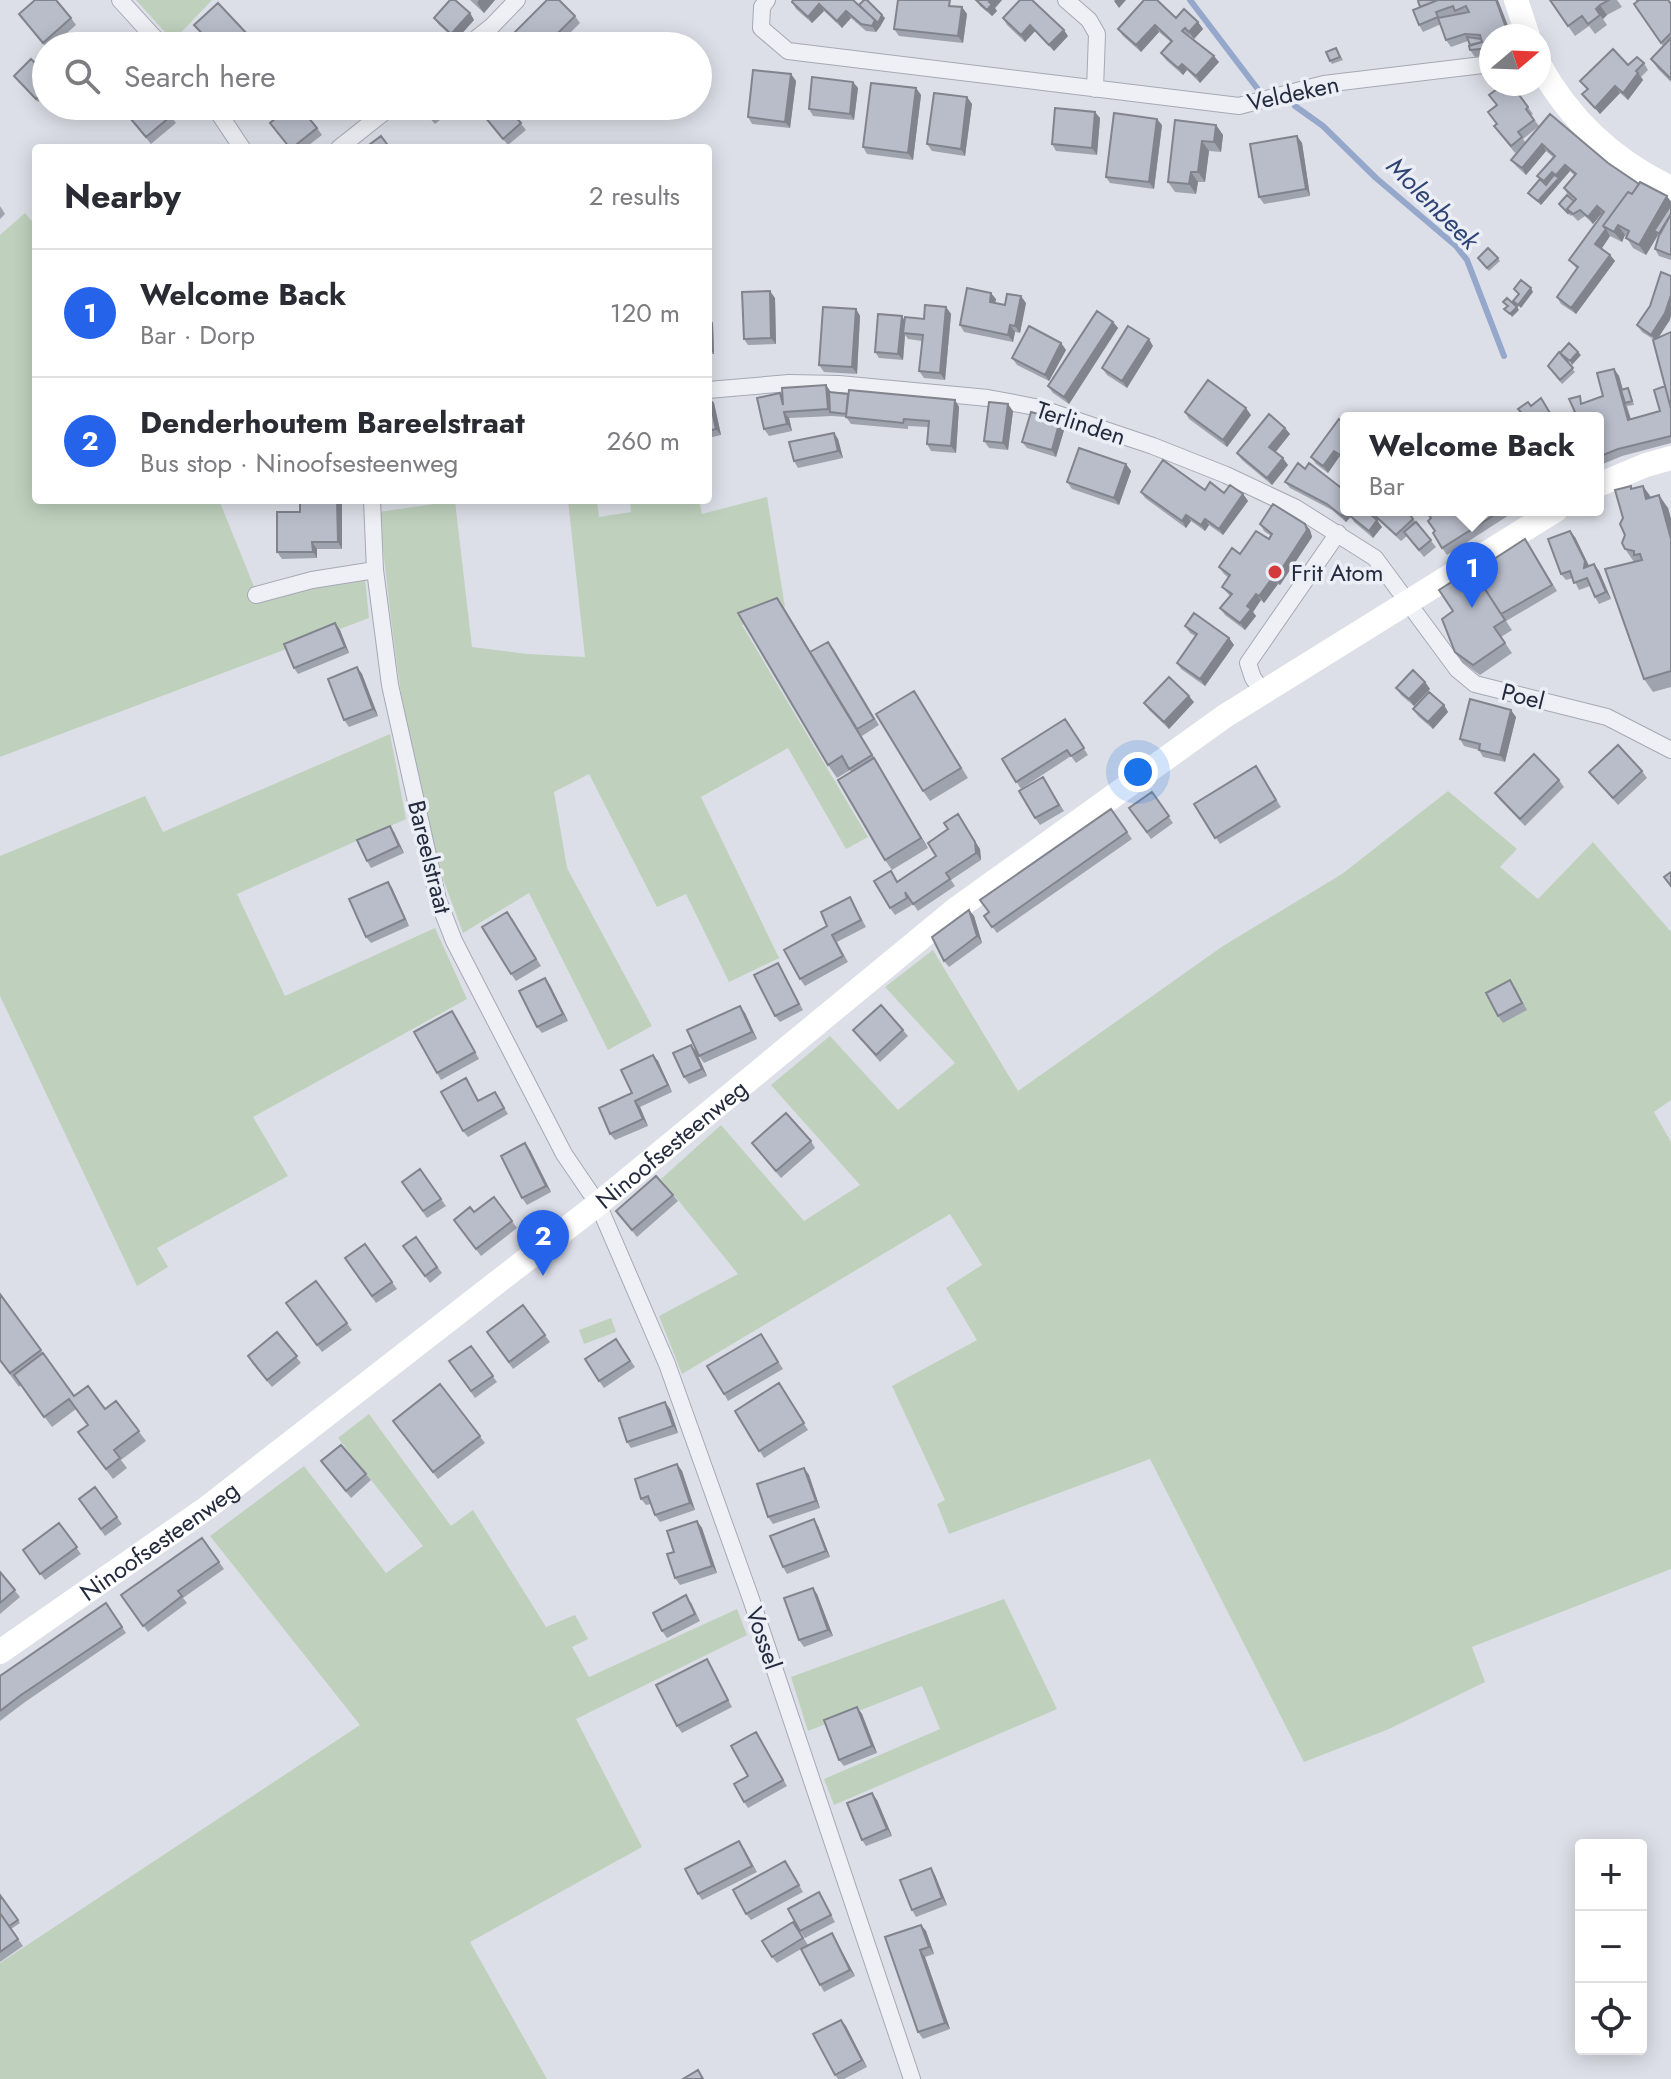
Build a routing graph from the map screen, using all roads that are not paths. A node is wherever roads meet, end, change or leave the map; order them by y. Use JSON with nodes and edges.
{"nodes":[{"id":1,"x":120,"y":0,"type":"edge"},
{"id":2,"x":517,"y":0,"type":"edge"},
{"id":3,"x":767,"y":0,"type":"edge"},
{"id":4,"x":1066,"y":0,"type":"edge"},
{"id":5,"x":1516,"y":0,"type":"edge"},
{"id":6,"x":1524,"y":24,"type":"edge"},
{"id":7,"x":149,"y":32,"type":"edge"},
{"id":8,"x":484,"y":32,"type":"edge"},
{"id":9,"x":1479,"y":65,"type":"edge"},
{"id":10,"x":1551,"y":86,"type":"edge"},
{"id":11,"x":1095,"y":89,"type":"junction"},
{"id":12,"x":223,"y":120,"type":"edge"},
{"id":13,"x":374,"y":120,"type":"edge"},
{"id":14,"x":239,"y":144,"type":"edge"},
{"id":15,"x":344,"y":144,"type":"edge"},
{"id":16,"x":1671,"y":188,"type":"edge"},
{"id":17,"x":712,"y":390,"type":"edge"},
{"id":18,"x":1671,"y":458,"type":"edge"},
{"id":19,"x":1604,"y":482,"type":"edge"},
{"id":20,"x":372,"y":504,"type":"edge"},
{"id":21,"x":1546,"y":516,"type":"edge"},
{"id":22,"x":1338,"y":533,"type":"junction"},
{"id":23,"x":375,"y":570,"type":"junction"},
{"id":24,"x":256,"y":595,"type":"dead end"},
{"id":25,"x":1406,"y":601,"type":"junction"},
{"id":26,"x":1263,"y":692,"type":"junction"},
{"id":27,"x":1671,"y":750,"type":"edge"},
{"id":28,"x":598,"y":1204,"type":"junction"},
{"id":29,"x":0,"y":1652,"type":"edge"},
{"id":30,"x":912,"y":2079,"type":"edge"}],
"edges":[{"from":1,"to":7,"type":"street"},
{"from":2,"to":8,"type":"street"},
{"from":3,"to":11,"type":"street","name":"Veldeken"},
{"from":4,"to":11,"type":"street"},
{"from":5,"to":6,"type":"street"},
{"from":9,"to":11,"type":"street","name":"Veldeken"},
{"from":10,"to":16,"type":"street"},
{"from":12,"to":14,"type":"street"},
{"from":13,"to":15,"type":"street"},
{"from":17,"to":22,"type":"street","name":"Terlinden"},
{"from":18,"to":19,"type":"street"},
{"from":20,"to":23,"type":"street","name":"Bareelstraat"},
{"from":21,"to":25,"type":"street","name":"Ninoofsesteenweg"},
{"from":22,"to":25,"type":"street","name":"Terlinden"},
{"from":22,"to":26,"type":"street"},
{"from":23,"to":24,"type":"street"},
{"from":23,"to":28,"type":"street","name":"Bareelstraat"},
{"from":25,"to":26,"type":"street","name":"Ninoofsesteenweg"},
{"from":25,"to":27,"type":"street","name":"Poel"},
{"from":26,"to":28,"type":"street","name":"Ninoofsesteenweg"},
{"from":28,"to":29,"type":"street","name":"Ninoofsesteenweg"},
{"from":28,"to":30,"type":"street","name":"Vossel"}]}
